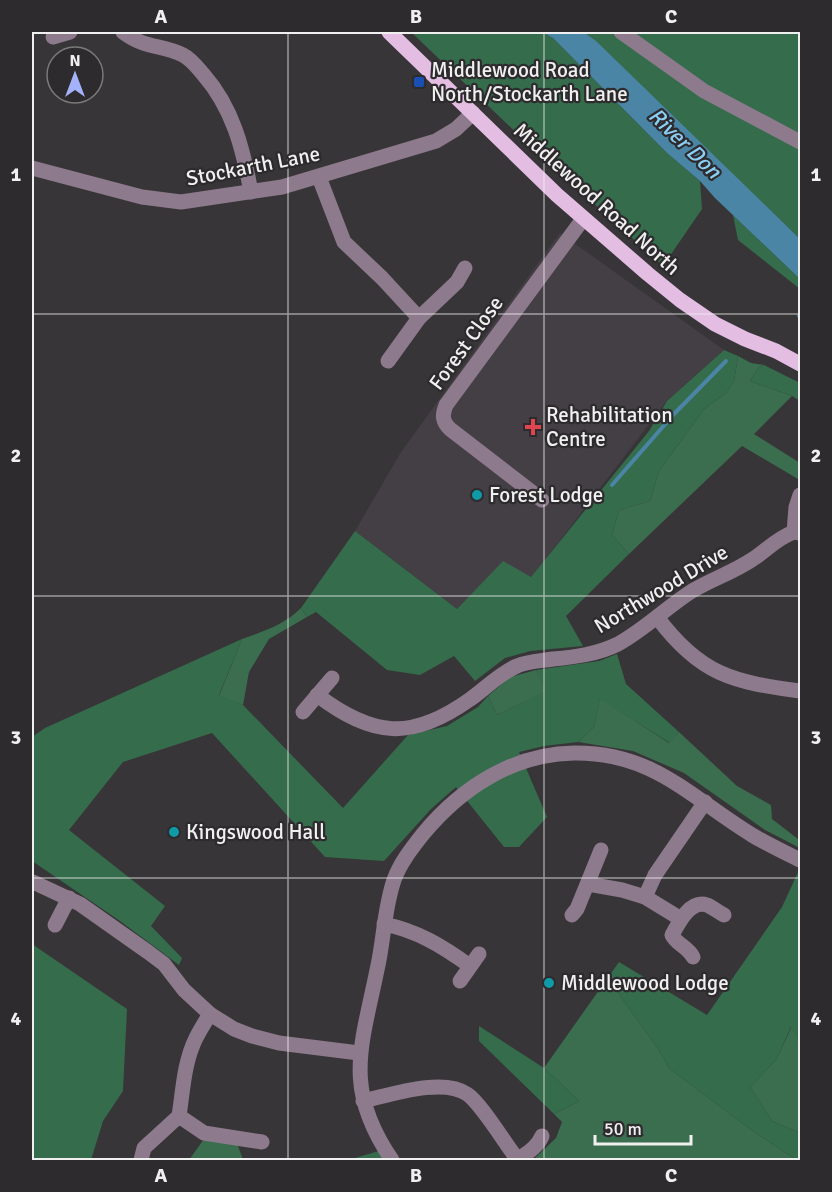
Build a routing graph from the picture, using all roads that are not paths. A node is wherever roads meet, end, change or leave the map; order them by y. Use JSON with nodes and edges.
{"nodes":[{"id":1,"x":70,"y":32,"type":"edge"},
{"id":2,"x":123,"y":32,"type":"edge"},
{"id":3,"x":389,"y":32,"type":"edge"},
{"id":4,"x":621,"y":32,"type":"edge"},
{"id":5,"x":53,"y":37,"type":"dead end"},
{"id":6,"x":473,"y":113,"type":"junction"},
{"id":7,"x":801,"y":142,"type":"edge"},
{"id":8,"x":32,"y":168,"type":"edge"},
{"id":9,"x":320,"y":177,"type":"junction"},
{"id":10,"x":250,"y":192,"type":"junction"},
{"id":11,"x":583,"y":219,"type":"junction"},
{"id":12,"x":465,"y":268,"type":"dead end"},
{"id":13,"x":419,"y":318,"type":"junction"},
{"id":14,"x":388,"y":361,"type":"dead end"},
{"id":15,"x":801,"y":364,"type":"edge"},
{"id":16,"x":801,"y":495,"type":"edge"},
{"id":17,"x":542,"y":500,"type":"dead end"},
{"id":18,"x":797,"y":532,"type":"edge"},
{"id":19,"x":657,"y":617,"type":"junction"},
{"id":20,"x":332,"y":678,"type":"dead end"},
{"id":21,"x":801,"y":691,"type":"edge"},
{"id":22,"x":317,"y":695,"type":"junction"},
{"id":23,"x":303,"y":712,"type":"dead end"},
{"id":24,"x":705,"y":802,"type":"junction"},
{"id":25,"x":601,"y":850,"type":"dead end"},
{"id":26,"x":801,"y":860,"type":"edge"},
{"id":27,"x":33,"y":882,"type":"dead end"},
{"id":28,"x":588,"y":884,"type":"junction"},
{"id":29,"x":645,"y":897,"type":"junction"},
{"id":30,"x":69,"y":898,"type":"junction"},
{"id":31,"x":572,"y":915,"type":"dead end"},
{"id":32,"x":723,"y":915,"type":"dead end"},
{"id":33,"x":681,"y":919,"type":"junction"},
{"id":34,"x":384,"y":924,"type":"junction"},
{"id":35,"x":55,"y":925,"type":"dead end"},
{"id":36,"x":693,"y":957,"type":"dead end"},
{"id":37,"x":460,"y":981,"type":"dead end"},
{"id":38,"x":210,"y":1014,"type":"junction"},
{"id":39,"x":359,"y":1053,"type":"junction"},
{"id":40,"x":363,"y":1101,"type":"junction"},
{"id":41,"x":179,"y":1116,"type":"junction"},
{"id":42,"x":542,"y":1136,"type":"dead end"},
{"id":43,"x":262,"y":1142,"type":"dead end"},
{"id":44,"x":518,"y":1160,"type":"edge"},
{"id":45,"x":141,"y":1161,"type":"edge"},
{"id":46,"x":392,"y":1161,"type":"edge"}],
"edges":[{"from":1,"to":5,"type":"street"},
{"from":2,"to":10,"type":"street"},
{"from":3,"to":6,"type":"main road","name":"Middlewood Road North"},
{"from":4,"to":7,"type":"street"},
{"from":6,"to":9,"type":"street","name":"Stockarth Lane"},
{"from":6,"to":11,"type":"main road","name":"Middlewood Road North"},
{"from":8,"to":10,"type":"street","name":"Stockarth Lane"},
{"from":9,"to":10,"type":"street","name":"Stockarth Lane"},
{"from":9,"to":13,"type":"street"},
{"from":11,"to":15,"type":"main road","name":"Middlewood Road North"},
{"from":11,"to":17,"type":"street","name":"Forest Close"},
{"from":12,"to":13,"type":"street"},
{"from":13,"to":14,"type":"street"},
{"from":16,"to":18,"type":"street","name":"Northwood Drive"},
{"from":18,"to":19,"type":"street","name":"Northwood Drive"},
{"from":19,"to":21,"type":"street"},
{"from":19,"to":22,"type":"street","name":"Northwood Drive"},
{"from":20,"to":22,"type":"street"},
{"from":22,"to":23,"type":"street"},
{"from":24,"to":26,"type":"street"},
{"from":24,"to":29,"type":"street"},
{"from":24,"to":34,"type":"street"},
{"from":25,"to":28,"type":"street"},
{"from":27,"to":30,"type":"street"},
{"from":28,"to":29,"type":"street"},
{"from":28,"to":31,"type":"street"},
{"from":29,"to":33,"type":"street"},
{"from":30,"to":35,"type":"street"},
{"from":30,"to":38,"type":"street"},
{"from":32,"to":33,"type":"street"},
{"from":33,"to":36,"type":"street"},
{"from":34,"to":37,"type":"street"},
{"from":34,"to":39,"type":"street"},
{"from":38,"to":39,"type":"street"},
{"from":38,"to":41,"type":"street"},
{"from":39,"to":40,"type":"street"},
{"from":40,"to":44,"type":"street"},
{"from":40,"to":46,"type":"street"},
{"from":41,"to":43,"type":"street"},
{"from":41,"to":45,"type":"street"},
{"from":42,"to":44,"type":"street"}]}
